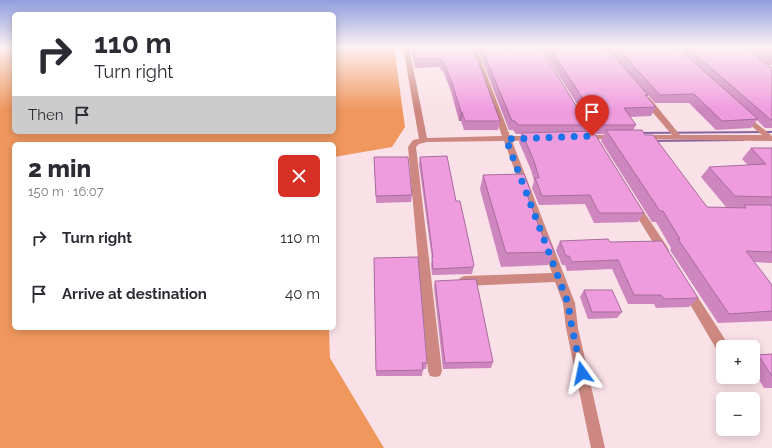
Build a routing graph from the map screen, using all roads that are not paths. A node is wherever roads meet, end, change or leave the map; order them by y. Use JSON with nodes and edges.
{"nodes":[{"id":1,"x":410,"y":68,"type":"edge"},
{"id":2,"x":480,"y":68,"type":"edge"},
{"id":3,"x":642,"y":96,"type":"edge"},
{"id":4,"x":739,"y":111,"type":"edge"},
{"id":5,"x":591,"y":134,"type":"junction"},
{"id":6,"x":578,"y":137,"type":"edge"},
{"id":7,"x":678,"y":137,"type":"junction"},
{"id":8,"x":538,"y":138,"type":"edge"},
{"id":9,"x":506,"y":139,"type":"junction"},
{"id":10,"x":771,"y":139,"type":"edge"},
{"id":11,"x":423,"y":140,"type":"junction"},
{"id":12,"x":600,"y":148,"type":"edge"},
{"id":13,"x":628,"y":194,"type":"edge"},
{"id":14,"x":670,"y":261,"type":"edge"},
{"id":15,"x":560,"y":277,"type":"junction"},
{"id":16,"x":457,"y":281,"type":"edge"},
{"id":17,"x":682,"y":281,"type":"edge"},
{"id":18,"x":425,"y":282,"type":"junction"},
{"id":19,"x":441,"y":282,"type":"edge"},
{"id":20,"x":718,"y":340,"type":"edge"},
{"id":21,"x":435,"y":371,"type":"dead end"},
{"id":22,"x":598,"y":448,"type":"edge"}],
"edges":[{"from":1,"to":11,"type":"street"},
{"from":2,"to":9,"type":"street"},
{"from":3,"to":7,"type":"street"},
{"from":4,"to":10,"type":"street"},
{"from":5,"to":6,"type":"street"},
{"from":5,"to":7,"type":"street"},
{"from":5,"to":12,"type":"street"},
{"from":7,"to":10,"type":"street"},
{"from":8,"to":9,"type":"street"},
{"from":9,"to":11,"type":"street"},
{"from":9,"to":15,"type":"street"},
{"from":11,"to":18,"type":"street"},
{"from":13,"to":14,"type":"street"},
{"from":15,"to":16,"type":"street"},
{"from":15,"to":22,"type":"street"},
{"from":17,"to":20,"type":"street"},
{"from":18,"to":19,"type":"street"},
{"from":18,"to":21,"type":"street"}]}
